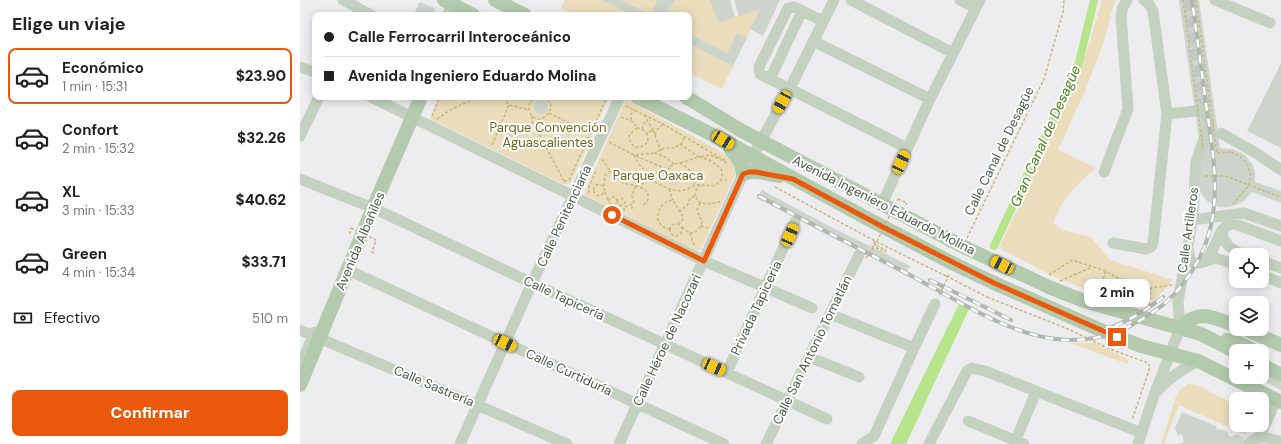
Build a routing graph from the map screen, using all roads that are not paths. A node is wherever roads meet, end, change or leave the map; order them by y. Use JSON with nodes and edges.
{"nodes":[{"id":1,"x":343,"y":0,"type":"edge"},
{"id":2,"x":495,"y":0,"type":"edge"},
{"id":3,"x":834,"y":0,"type":"edge"},
{"id":4,"x":851,"y":0,"type":"edge"},
{"id":5,"x":960,"y":0,"type":"edge"},
{"id":6,"x":1127,"y":0,"type":"edge"},
{"id":7,"x":1144,"y":0,"type":"edge"},
{"id":8,"x":1215,"y":0,"type":"edge"},
{"id":9,"x":978,"y":4,"type":"edge"},
{"id":10,"x":453,"y":5,"type":"edge"},
{"id":11,"x":365,"y":12,"type":"edge"},
{"id":12,"x":467,"y":12,"type":"edge"},
{"id":13,"x":519,"y":12,"type":"edge"},
{"id":14,"x":823,"y":21,"type":"junction"},
{"id":15,"x":1270,"y":23,"type":"dead end"},
{"id":16,"x":813,"y":40,"type":"junction"},
{"id":17,"x":953,"y":53,"type":"junction"},
{"id":18,"x":300,"y":67,"type":"edge"},
{"id":19,"x":312,"y":71,"type":"edge"},
{"id":20,"x":790,"y":88,"type":"junction"},
{"id":21,"x":318,"y":100,"type":"edge"},
{"id":22,"x":378,"y":100,"type":"edge"},
{"id":23,"x":412,"y":100,"type":"edge"},
{"id":24,"x":419,"y":100,"type":"edge"},
{"id":25,"x":619,"y":100,"type":"edge"},
{"id":26,"x":691,"y":100,"type":"edge"},
{"id":27,"x":930,"y":100,"type":"junction"},
{"id":28,"x":636,"y":104,"type":"edge"},
{"id":29,"x":1167,"y":114,"type":"junction"},
{"id":30,"x":410,"y":115,"type":"junction"},
{"id":31,"x":1221,"y":133,"type":"dead end"},
{"id":32,"x":300,"y":136,"type":"edge"},
{"id":33,"x":723,"y":140,"type":"junction"},
{"id":34,"x":760,"y":141,"type":"junction"},
{"id":35,"x":908,"y":148,"type":"junction"},
{"id":36,"x":752,"y":157,"type":"junction"},
{"id":37,"x":1281,"y":170,"type":"edge"},
{"id":38,"x":1104,"y":172,"type":"dead end"},
{"id":39,"x":737,"y":175,"type":"junction"},
{"id":40,"x":300,"y":179,"type":"edge"},
{"id":41,"x":793,"y":179,"type":"junction"},
{"id":42,"x":573,"y":196,"type":"junction"},
{"id":43,"x":882,"y":204,"type":"junction"},
{"id":44,"x":371,"y":207,"type":"junction"},
{"id":45,"x":1192,"y":220,"type":"junction"},
{"id":46,"x":795,"y":222,"type":"dead end"},
{"id":47,"x":1281,"y":226,"type":"edge"},
{"id":48,"x":1222,"y":230,"type":"junction"},
{"id":49,"x":1189,"y":238,"type":"junction"},
{"id":50,"x":1281,"y":241,"type":"edge"},
{"id":51,"x":1113,"y":243,"type":"dead end"},
{"id":52,"x":1232,"y":248,"type":"edge"},
{"id":53,"x":862,"y":257,"type":"road end"},
{"id":54,"x":704,"y":261,"type":"junction"},
{"id":55,"x":1204,"y":263,"type":"junction"},
{"id":56,"x":1229,"y":263,"type":"edge"},
{"id":57,"x":1269,"y":264,"type":"edge"},
{"id":58,"x":1281,"y":268,"type":"edge"},
{"id":59,"x":348,"y":270,"type":"junction"},
{"id":60,"x":1269,"y":278,"type":"edge"},
{"id":61,"x":1281,"y":283,"type":"edge"},
{"id":62,"x":532,"y":284,"type":"junction"},
{"id":63,"x":766,"y":288,"type":"junction"},
{"id":64,"x":935,"y":304,"type":"road end"},
{"id":65,"x":812,"y":308,"type":"dead end"},
{"id":66,"x":830,"y":314,"type":"junction"},
{"id":67,"x":1229,"y":323,"type":"edge"},
{"id":68,"x":1180,"y":328,"type":"junction"},
{"id":69,"x":300,"y":330,"type":"edge"},
{"id":70,"x":1201,"y":334,"type":"junction"},
{"id":71,"x":1260,"y":336,"type":"edge"},
{"id":72,"x":316,"y":337,"type":"junction"},
{"id":73,"x":505,"y":343,"type":"junction"},
{"id":74,"x":1241,"y":344,"type":"edge"},
{"id":75,"x":665,"y":345,"type":"junction"},
{"id":76,"x":1281,"y":345,"type":"edge"},
{"id":77,"x":914,"y":348,"type":"junction"},
{"id":78,"x":1229,"y":348,"type":"edge"},
{"id":79,"x":1170,"y":354,"type":"junction"},
{"id":80,"x":809,"y":357,"type":"junction"},
{"id":81,"x":1269,"y":358,"type":"edge"},
{"id":82,"x":1198,"y":361,"type":"junction"},
{"id":83,"x":1281,"y":364,"type":"edge"},
{"id":84,"x":300,"y":366,"type":"edge"},
{"id":85,"x":1269,"y":369,"type":"edge"},
{"id":86,"x":727,"y":372,"type":"junction"},
{"id":87,"x":1281,"y":375,"type":"edge"},
{"id":88,"x":859,"y":377,"type":"dead end"},
{"id":89,"x":300,"y":385,"type":"edge"},
{"id":90,"x":1036,"y":392,"type":"junction"},
{"id":91,"x":1154,"y":395,"type":"junction"},
{"id":92,"x":787,"y":400,"type":"junction"},
{"id":93,"x":1279,"y":401,"type":"edge"},
{"id":94,"x":638,"y":404,"type":"junction"},
{"id":95,"x":477,"y":405,"type":"junction"},
{"id":96,"x":827,"y":419,"type":"dead end"},
{"id":97,"x":968,"y":421,"type":"dead end"},
{"id":98,"x":1259,"y":438,"type":"junction"},
{"id":99,"x":1140,"y":439,"type":"edge"},
{"id":100,"x":1281,"y":442,"type":"edge"},
{"id":101,"x":1018,"y":443,"type":"edge"},
{"id":102,"x":460,"y":444,"type":"edge"},
{"id":103,"x":566,"y":444,"type":"edge"},
{"id":104,"x":619,"y":444,"type":"edge"},
{"id":105,"x":724,"y":444,"type":"edge"},
{"id":106,"x":766,"y":444,"type":"edge"},
{"id":107,"x":862,"y":444,"type":"edge"},
{"id":108,"x":929,"y":444,"type":"edge"},
{"id":109,"x":1248,"y":444,"type":"edge"}],
"edges":[{"from":1,"to":11,"type":"street"},
{"from":2,"to":13,"type":"main road"},
{"from":3,"to":14,"type":"street","name":"Calle Héroe de Nacozari"},
{"from":4,"to":17,"type":"street"},
{"from":5,"to":9,"type":"street"},
{"from":6,"to":38,"type":"street"},
{"from":7,"to":29,"type":"street"},
{"from":8,"to":15,"type":"street"},
{"from":9,"to":17,"type":"street"},
{"from":10,"to":12,"type":"main road"},
{"from":14,"to":16,"type":"street","name":"Calle Héroe de Nacozari"},
{"from":14,"to":20,"type":"street"},
{"from":16,"to":20,"type":"street","name":"Calle Héroe de Nacozari"},
{"from":16,"to":27,"type":"street"},
{"from":17,"to":27,"type":"street"},
{"from":18,"to":19,"type":"street"},
{"from":20,"to":34,"type":"street","name":"Calle Héroe de Nacozari"},
{"from":20,"to":35,"type":"street"},
{"from":21,"to":32,"type":"street"},
{"from":22,"to":30,"type":"street"},
{"from":23,"to":30,"type":"street"},
{"from":24,"to":30,"type":"main road","name":"Avenida Albañiles"},
{"from":25,"to":42,"type":"street","name":"Calle Penitenciaría"},
{"from":26,"to":34,"type":"main road","name":"Avenida Ingeniero Eduardo Molina"},
{"from":27,"to":35,"type":"street"},
{"from":28,"to":33,"type":"main road","name":"Avenida Ingeniero Eduardo Molina"},
{"from":29,"to":45,"type":"street","name":"Calle Artilleros"},
{"from":29,"to":51,"type":"street"},
{"from":30,"to":42,"type":"street"},
{"from":30,"to":44,"type":"main road","name":"Avenida Albañiles"},
{"from":31,"to":37,"type":"street"},
{"from":33,"to":36,"type":"main road","name":"Avenida Ingeniero Eduardo Molina"},
{"from":33,"to":39,"type":"main road"},
{"from":34,"to":36,"type":"street","name":"Calle Héroe de Nacozari"},
{"from":34,"to":43,"type":"main road","name":"Avenida Ingeniero Eduardo Molina"},
{"from":35,"to":43,"type":"street"},
{"from":36,"to":39,"type":"street","name":"Calle Héroe de Nacozari"},
{"from":36,"to":41,"type":"main road","name":"Avenida Ingeniero Eduardo Molina"},
{"from":39,"to":41,"type":"main road"},
{"from":39,"to":54,"type":"street","name":"Calle Héroe de Nacozari"},
{"from":40,"to":44,"type":"street","name":"Calle Tapicería"},
{"from":41,"to":79,"type":"main road","name":"Avenida Ingeniero Eduardo Molina","bridge":true},
{"from":42,"to":54,"type":"street"},
{"from":42,"to":62,"type":"street","name":"Calle Penitenciaría"},
{"from":43,"to":68,"type":"main road","name":"Avenida Ingeniero Eduardo Molina","bridge":true},
{"from":44,"to":59,"type":"main road","name":"Avenida Albañiles"},
{"from":44,"to":62,"type":"street","name":"Calle Tapicería"},
{"from":44,"to":72,"type":"street"},
{"from":45,"to":47,"type":"street"},
{"from":45,"to":49,"type":"street","name":"Calle Artilleros"},
{"from":46,"to":63,"type":"street","name":"Privada Tapiceria"},
{"from":48,"to":50,"type":"street"},
{"from":48,"to":52,"type":"street"},
{"from":48,"to":55,"type":"street"},
{"from":49,"to":55,"type":"street"},
{"from":49,"to":68,"type":"street","name":"Calle Artilleros"},
{"from":53,"to":66,"type":"street","name":"Calle San Antonio Tomatlán"},
{"from":54,"to":63,"type":"street"},
{"from":54,"to":75,"type":"street","name":"Calle Héroe de Nacozari"},
{"from":55,"to":56,"type":"street"},
{"from":57,"to":58,"type":"street"},
{"from":59,"to":72,"type":"main road","name":"Avenida Albañiles"},
{"from":59,"to":73,"type":"street","name":"Calle Curtiduría"},
{"from":60,"to":61,"type":"street"},
{"from":62,"to":73,"type":"street","name":"Calle Penitenciaría"},
{"from":62,"to":75,"type":"street","name":"Calle Tapicería"},
{"from":63,"to":65,"type":"street"},
{"from":63,"to":86,"type":"street","name":"Privada Tapiceria"},
{"from":64,"to":77,"type":"street"},
{"from":66,"to":77,"type":"street"},
{"from":66,"to":80,"type":"street","name":"Calle San Antonio Tomatlán"},
{"from":67,"to":68,"type":"main road"},
{"from":68,"to":70,"type":"main road","name":"Avenida Ingeniero Eduardo Molina"},
{"from":68,"to":79,"type":"street"},
{"from":69,"to":72,"type":"street","name":"Calle Sastrería"},
{"from":70,"to":74,"type":"main road"},
{"from":70,"to":78,"type":"main road","name":"Avenida Ingeniero Eduardo Molina"},
{"from":71,"to":76,"type":"main road"},
{"from":72,"to":84,"type":"street"},
{"from":72,"to":89,"type":"main road","name":"Avenida Albañiles"},
{"from":72,"to":95,"type":"street","name":"Calle Sastrería"},
{"from":73,"to":94,"type":"street","name":"Calle Curtiduría"},
{"from":73,"to":95,"type":"street","name":"Calle Penitenciaría"},
{"from":75,"to":86,"type":"street","name":"Calle Tapicería"},
{"from":75,"to":94,"type":"street","name":"Calle Héroe de Nacozari"},
{"from":77,"to":107,"type":"street"},
{"from":79,"to":82,"type":"main road","name":"Avenida Ingeniero Eduardo Molina"},
{"from":79,"to":91,"type":"street"},
{"from":80,"to":88,"type":"street"},
{"from":80,"to":92,"type":"street","name":"Calle San Antonio Tomatlán"},
{"from":81,"to":83,"type":"main road"},
{"from":82,"to":91,"type":"street"},
{"from":82,"to":93,"type":"main road","name":"Avenida Ingeniero Eduardo Molina"},
{"from":85,"to":87,"type":"main road"},
{"from":86,"to":92,"type":"street","name":"Calle Tapicería"},
{"from":90,"to":99,"type":"street"},
{"from":90,"to":101,"type":"street"},
{"from":90,"to":108,"type":"street"},
{"from":91,"to":99,"type":"street"},
{"from":92,"to":96,"type":"street","name":"Calle Tapicería"},
{"from":92,"to":106,"type":"street","name":"Calle San Antonio Tomatlán"},
{"from":93,"to":98,"type":"street"},
{"from":94,"to":104,"type":"street","name":"Calle Héroe de Nacozari"},
{"from":94,"to":105,"type":"street","name":"Calle Curtiduría"},
{"from":95,"to":102,"type":"street","name":"Calle Penitenciaría"},
{"from":95,"to":103,"type":"street","name":"Calle Sastrería"},
{"from":97,"to":101,"type":"street"},
{"from":98,"to":100,"type":"street"},
{"from":98,"to":109,"type":"street"}]}
